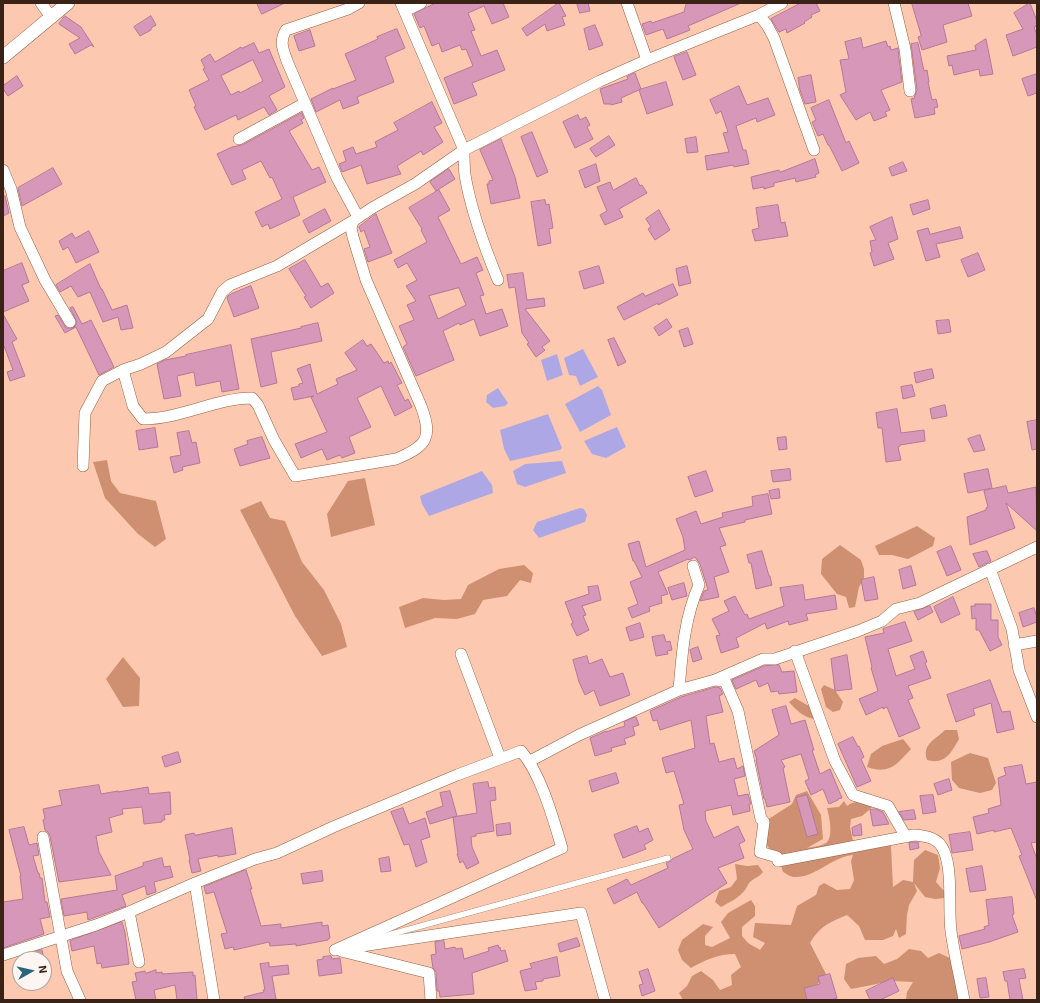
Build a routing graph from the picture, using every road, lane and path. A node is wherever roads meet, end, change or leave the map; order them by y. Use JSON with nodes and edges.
{"nodes":[{"id":1,"x":40,"y":3,"type":"edge"},
{"id":2,"x":68,"y":3,"type":"edge"},
{"id":3,"x":358,"y":3,"type":"edge"},
{"id":4,"x":421,"y":3,"type":"edge"},
{"id":5,"x":627,"y":3,"type":"edge"},
{"id":6,"x":782,"y":3,"type":"edge"},
{"id":7,"x":894,"y":3,"type":"edge"},
{"id":8,"x":403,"y":7,"type":"edge"},
{"id":9,"x":759,"y":15,"type":"junction"},
{"id":10,"x":51,"y":17,"type":"junction"},
{"id":11,"x":3,"y":57,"type":"edge"},
{"id":12,"x":648,"y":60,"type":"junction"},
{"id":13,"x":910,"y":91,"type":"dead end"},
{"id":14,"x":305,"y":103,"type":"junction"},
{"id":15,"x":239,"y":139,"type":"dead end"},
{"id":16,"x":464,"y":150,"type":"junction"},
{"id":17,"x":814,"y":150,"type":"dead end"},
{"id":18,"x":3,"y":170,"type":"edge"},
{"id":19,"x":355,"y":219,"type":"junction"},
{"id":20,"x":498,"y":280,"type":"dead end"},
{"id":21,"x":70,"y":322,"type":"dead end"},
{"id":22,"x":123,"y":370,"type":"junction"},
{"id":23,"x":83,"y":466,"type":"dead end"},
{"id":24,"x":1037,"y":547,"type":"edge"},
{"id":25,"x":693,"y":566,"type":"dead end"},
{"id":26,"x":990,"y":569,"type":"junction"},
{"id":27,"x":1037,"y":641,"type":"edge"},
{"id":28,"x":1014,"y":645,"type":"junction"},
{"id":29,"x":795,"y":651,"type":"junction"},
{"id":30,"x":461,"y":654,"type":"dead end"},
{"id":31,"x":715,"y":680,"type":"junction"},
{"id":32,"x":679,"y":690,"type":"junction"},
{"id":33,"x":1037,"y":717,"type":"edge"},
{"id":34,"x":500,"y":758,"type":"junction"},
{"id":35,"x":530,"y":761,"type":"junction"},
{"id":36,"x":906,"y":836,"type":"junction"},
{"id":37,"x":43,"y":837,"type":"dead end"},
{"id":38,"x":668,"y":858,"type":"dead end"},
{"id":39,"x":195,"y":882,"type":"junction"},
{"id":40,"x":129,"y":912,"type":"junction"},
{"id":41,"x":61,"y":936,"type":"junction"},
{"id":42,"x":335,"y":950,"type":"junction"},
{"id":43,"x":3,"y":954,"type":"edge"},
{"id":44,"x":139,"y":962,"type":"dead end"},
{"id":45,"x":80,"y":1000,"type":"edge"},
{"id":46,"x":214,"y":1000,"type":"edge"},
{"id":47,"x":431,"y":1000,"type":"edge"},
{"id":48,"x":605,"y":1000,"type":"edge"},
{"id":49,"x":964,"y":1000,"type":"edge"}],
"edges":[{"from":1,"to":10,"type":"street"},
{"from":2,"to":10,"type":"street"},
{"from":3,"to":14,"type":"street"},
{"from":4,"to":8,"type":"street"},
{"from":5,"to":12,"type":"street"},
{"from":6,"to":9,"type":"street"},
{"from":7,"to":13,"type":"street"},
{"from":8,"to":16,"type":"street"},
{"from":9,"to":12,"type":"street"},
{"from":9,"to":17,"type":"street"},
{"from":10,"to":11,"type":"street"},
{"from":12,"to":16,"type":"street"},
{"from":14,"to":15,"type":"street"},
{"from":14,"to":19,"type":"street"},
{"from":16,"to":19,"type":"street"},
{"from":16,"to":20,"type":"street"},
{"from":18,"to":21,"type":"street"},
{"from":19,"to":22,"type":"street"},
{"from":19,"to":22,"type":"street"},
{"from":22,"to":23,"type":"street"},
{"from":24,"to":26,"type":"street"},
{"from":25,"to":32,"type":"street"},
{"from":26,"to":28,"type":"street"},
{"from":26,"to":29,"type":"street"},
{"from":27,"to":28,"type":"street"},
{"from":28,"to":33,"type":"street"},
{"from":29,"to":31,"type":"street"},
{"from":29,"to":36,"type":"street"},
{"from":30,"to":34,"type":"street"},
{"from":31,"to":32,"type":"street"},
{"from":31,"to":36,"type":"street"},
{"from":32,"to":35,"type":"street"},
{"from":34,"to":35,"type":"street"},
{"from":34,"to":39,"type":"street"},
{"from":35,"to":42,"type":"street"},
{"from":36,"to":49,"type":"street"},
{"from":37,"to":41,"type":"street"},
{"from":38,"to":42,"type":"lane"},
{"from":39,"to":40,"type":"street"},
{"from":39,"to":46,"type":"street"},
{"from":40,"to":41,"type":"street"},
{"from":40,"to":44,"type":"street"},
{"from":41,"to":43,"type":"street"},
{"from":41,"to":45,"type":"street"},
{"from":42,"to":47,"type":"street"},
{"from":42,"to":48,"type":"street"}]}
